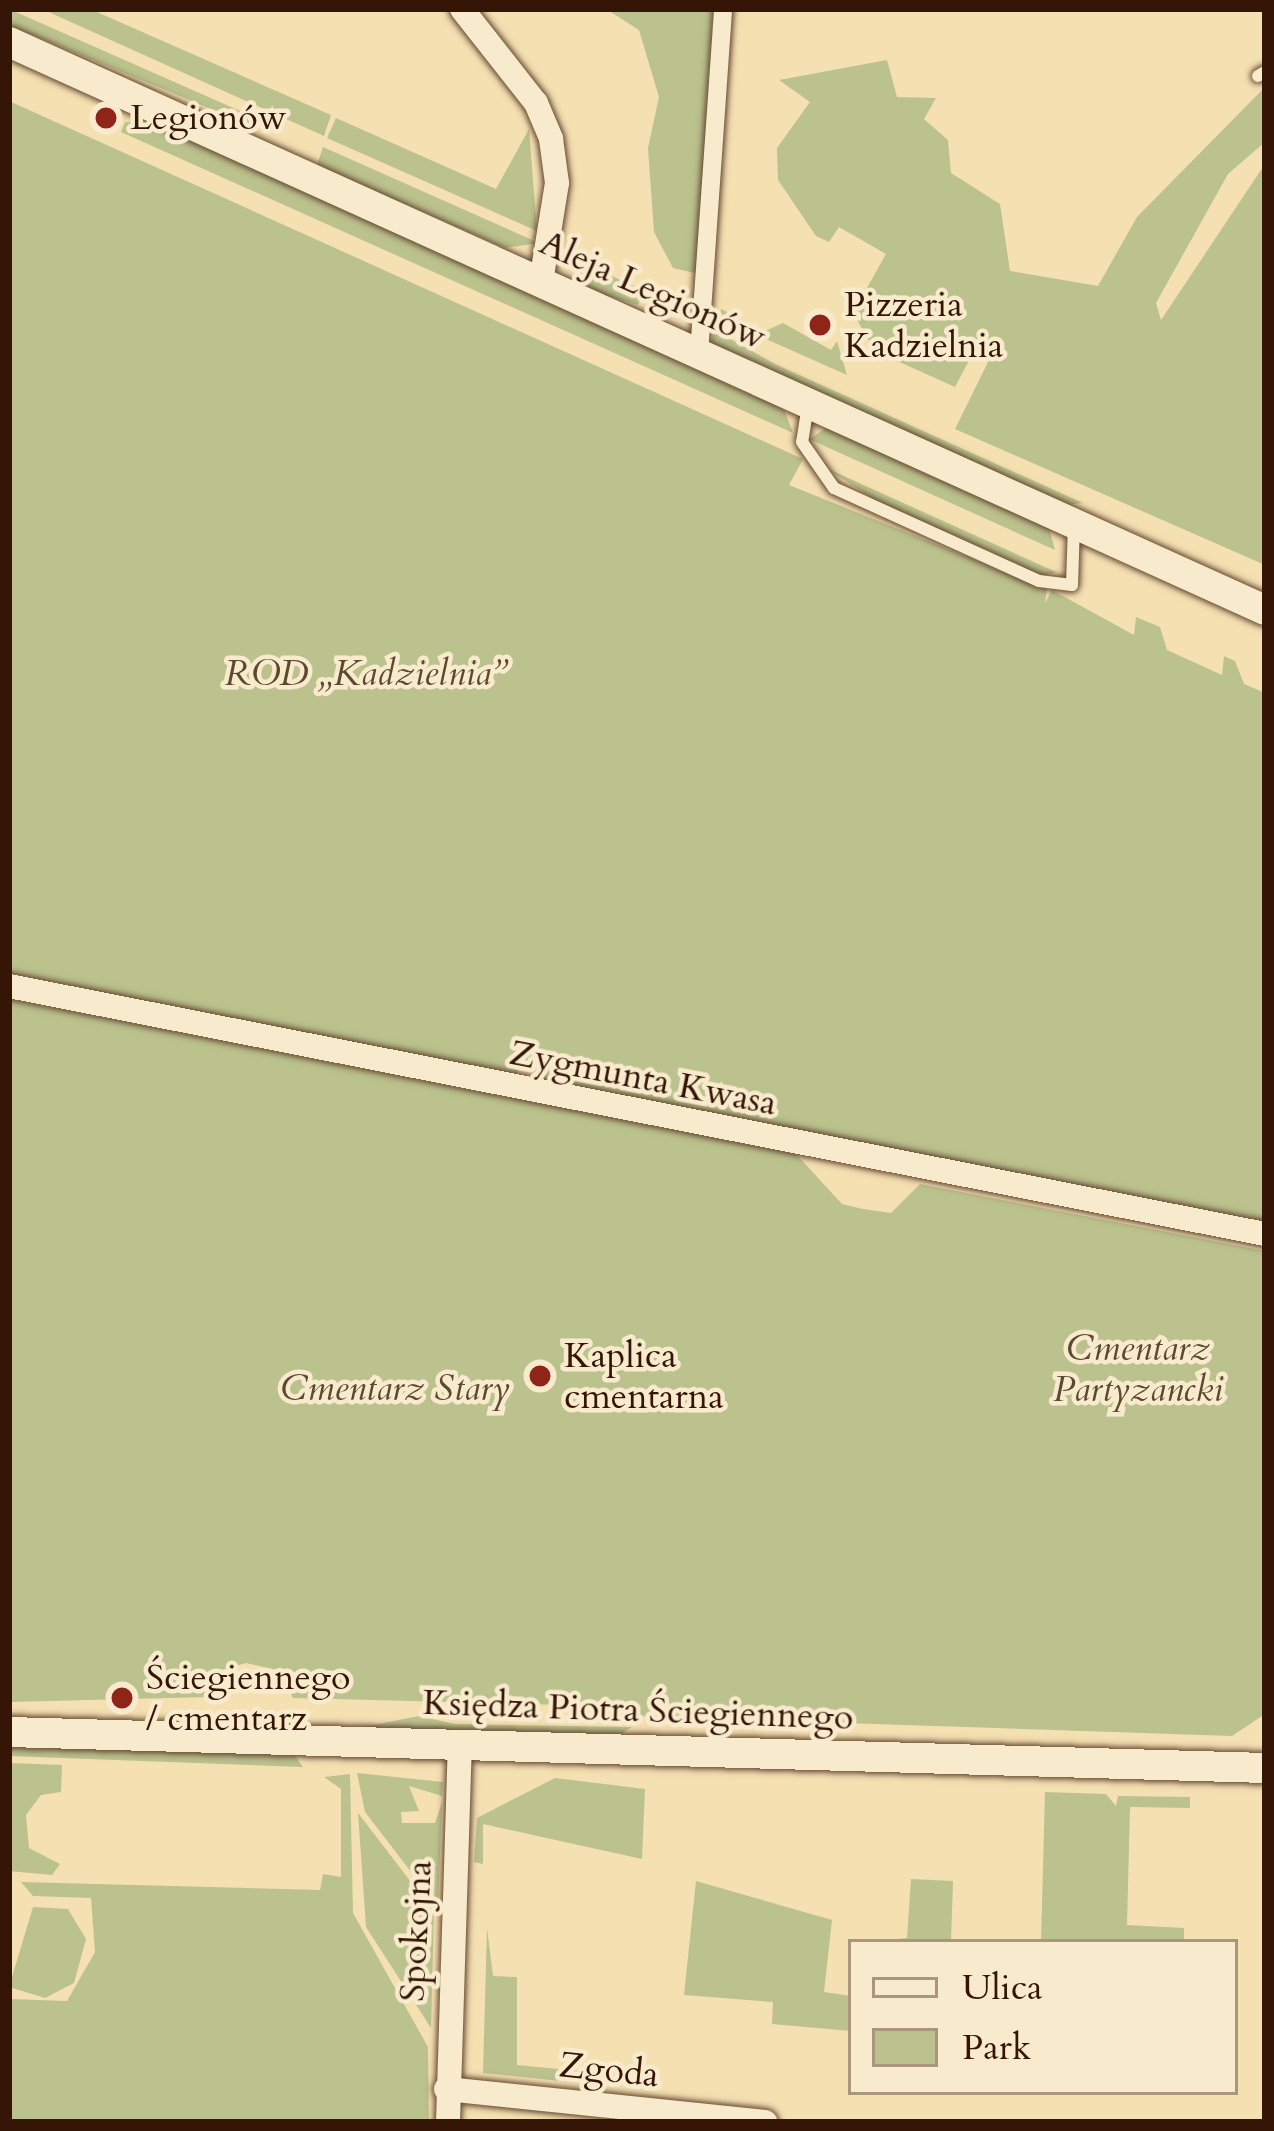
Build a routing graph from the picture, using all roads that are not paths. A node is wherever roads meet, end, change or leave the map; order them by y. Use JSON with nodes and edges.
{"nodes":[{"id":1,"x":461,"y":9,"type":"edge"},
{"id":2,"x":721,"y":13,"type":"edge"},
{"id":3,"x":9,"y":42,"type":"edge"},
{"id":4,"x":541,"y":282,"type":"junction"},
{"id":5,"x":699,"y":354,"type":"junction"},
{"id":6,"x":808,"y":404,"type":"junction"},
{"id":7,"x":1076,"y":524,"type":"junction"},
{"id":8,"x":1265,"y":610,"type":"edge"},
{"id":9,"x":9,"y":986,"type":"edge"},
{"id":10,"x":1265,"y":1234,"type":"edge"},
{"id":11,"x":9,"y":1732,"type":"edge"},
{"id":12,"x":460,"y":1743,"type":"junction"},
{"id":13,"x":1265,"y":1768,"type":"edge"},
{"id":14,"x":446,"y":2089,"type":"junction"},
{"id":15,"x":448,"y":2122,"type":"edge"},
{"id":16,"x":765,"y":2122,"type":"edge"}],
"edges":[{"from":1,"to":4,"type":"street"},
{"from":2,"to":5,"type":"street"},
{"from":3,"to":4,"type":"street","name":"Aleja Legionów"},
{"from":4,"to":5,"type":"street","name":"Aleja Legionów"},
{"from":5,"to":6,"type":"street","name":"Aleja Legionów"},
{"from":6,"to":7,"type":"street","name":"Aleja Legionów"},
{"from":6,"to":7,"type":"lane"},
{"from":7,"to":8,"type":"street","name":"Aleja Legionów"},
{"from":9,"to":10,"type":"street","name":"Zygmunta Kwasa"},
{"from":11,"to":12,"type":"street","name":"Księdza Piotra Ściegiennego"},
{"from":12,"to":13,"type":"street","name":"Księdza Piotra Ściegiennego"},
{"from":12,"to":14,"type":"street","name":"Spokojna"},
{"from":14,"to":15,"type":"street","name":"Spokojna"},
{"from":14,"to":16,"type":"street","name":"Zgoda"}]}
